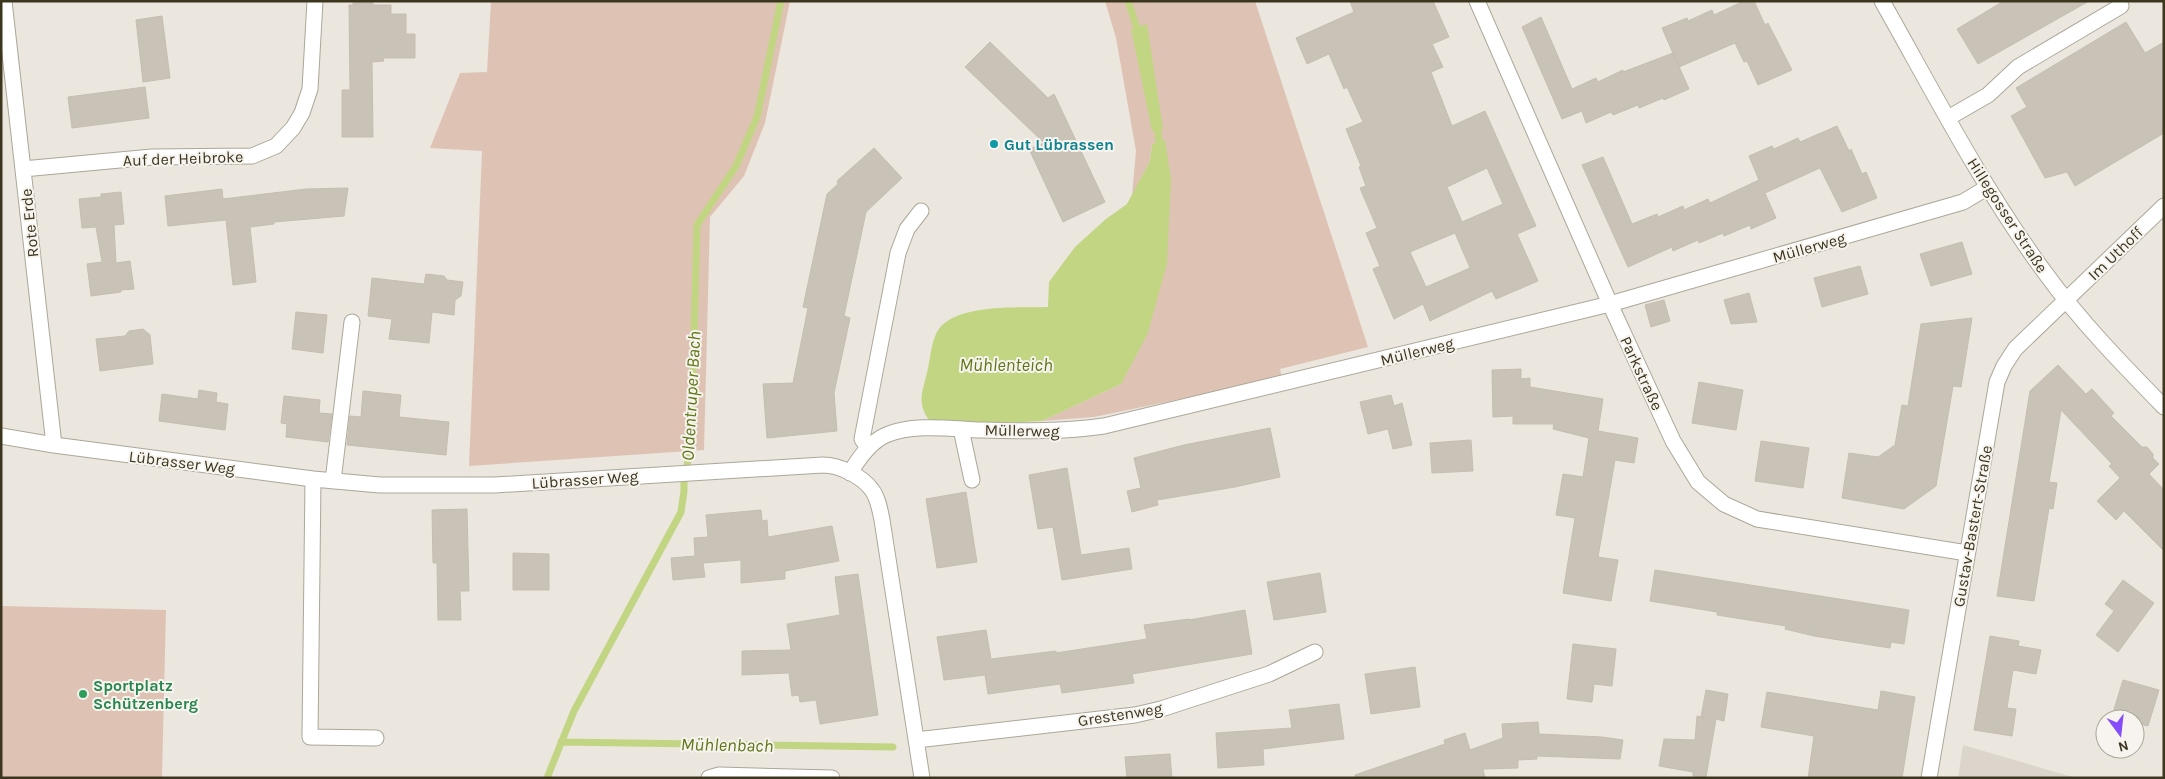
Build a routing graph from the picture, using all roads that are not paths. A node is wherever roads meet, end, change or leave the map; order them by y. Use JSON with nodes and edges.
{"nodes":[{"id":1,"x":4,"y":1,"type":"edge"},
{"id":2,"x":315,"y":1,"type":"edge"},
{"id":3,"x":1477,"y":1,"type":"edge"},
{"id":4,"x":1882,"y":1,"type":"edge"},
{"id":5,"x":2121,"y":6,"type":"dead end"},
{"id":6,"x":1948,"y":118,"type":"junction"},
{"id":7,"x":23,"y":169,"type":"junction"},
{"id":8,"x":1988,"y":187,"type":"junction"},
{"id":9,"x":2164,"y":206,"type":"edge"},
{"id":10,"x":921,"y":211,"type":"dead end"},
{"id":11,"x":2066,"y":300,"type":"junction"},
{"id":12,"x":1610,"y":304,"type":"junction"},
{"id":13,"x":352,"y":322,"type":"dead end"},
{"id":14,"x":2164,"y":407,"type":"edge"},
{"id":15,"x":962,"y":429,"type":"junction"},
{"id":16,"x":1,"y":436,"type":"edge"},
{"id":17,"x":54,"y":445,"type":"junction"},
{"id":18,"x":868,"y":448,"type":"junction"},
{"id":19,"x":850,"y":473,"type":"junction"},
{"id":20,"x":313,"y":479,"type":"junction"},
{"id":21,"x":972,"y":480,"type":"dead end"},
{"id":22,"x":333,"y":482,"type":"junction"},
{"id":23,"x":1967,"y":553,"type":"junction"},
{"id":24,"x":1315,"y":652,"type":"dead end"},
{"id":25,"x":376,"y":738,"type":"dead end"},
{"id":26,"x":916,"y":740,"type":"junction"},
{"id":27,"x":709,"y":778,"type":"edge"},
{"id":28,"x":832,"y":778,"type":"edge"},
{"id":29,"x":922,"y":778,"type":"edge"},
{"id":30,"x":1929,"y":778,"type":"edge"}],
"edges":[{"from":1,"to":7,"type":"street","name":"Rote Erde"},
{"from":2,"to":7,"type":"street","name":"Auf der Heibroke"},
{"from":3,"to":12,"type":"street","name":"Parkstraße"},
{"from":4,"to":6,"type":"street","name":"Hillegosser Straße"},
{"from":5,"to":6,"type":"street"},
{"from":6,"to":8,"type":"street","name":"Hillegosser Straße"},
{"from":7,"to":17,"type":"street","name":"Rote Erde"},
{"from":8,"to":11,"type":"street","name":"Hillegosser Straße"},
{"from":8,"to":12,"type":"street","name":"Müllerweg"},
{"from":9,"to":11,"type":"street","name":"Im Uthoff"},
{"from":10,"to":18,"type":"street"},
{"from":11,"to":14,"type":"street","name":"Hillegosser Straße"},
{"from":11,"to":23,"type":"street","name":"Gustav-Bastert-Straße"},
{"from":12,"to":15,"type":"street","name":"Müllerweg"},
{"from":12,"to":23,"type":"street","name":"Parkstraße"},
{"from":13,"to":22,"type":"street"},
{"from":15,"to":18,"type":"street","name":"Müllerweg"},
{"from":15,"to":21,"type":"street"},
{"from":16,"to":17,"type":"street","name":"Lübrasser Weg"},
{"from":17,"to":20,"type":"street","name":"Lübrasser Weg"},
{"from":18,"to":19,"type":"street","name":"Müllerweg"},
{"from":19,"to":22,"type":"street","name":"Lübrasser Weg"},
{"from":19,"to":26,"type":"street","name":"Lübrasser Weg"},
{"from":20,"to":22,"type":"street","name":"Lübrasser Weg"},
{"from":20,"to":25,"type":"street"},
{"from":23,"to":30,"type":"street","name":"Gustav-Bastert-Straße"},
{"from":24,"to":26,"type":"street","name":"Grestenweg"},
{"from":26,"to":29,"type":"street","name":"Lübrasser Weg"},
{"from":27,"to":28,"type":"street"}]}
